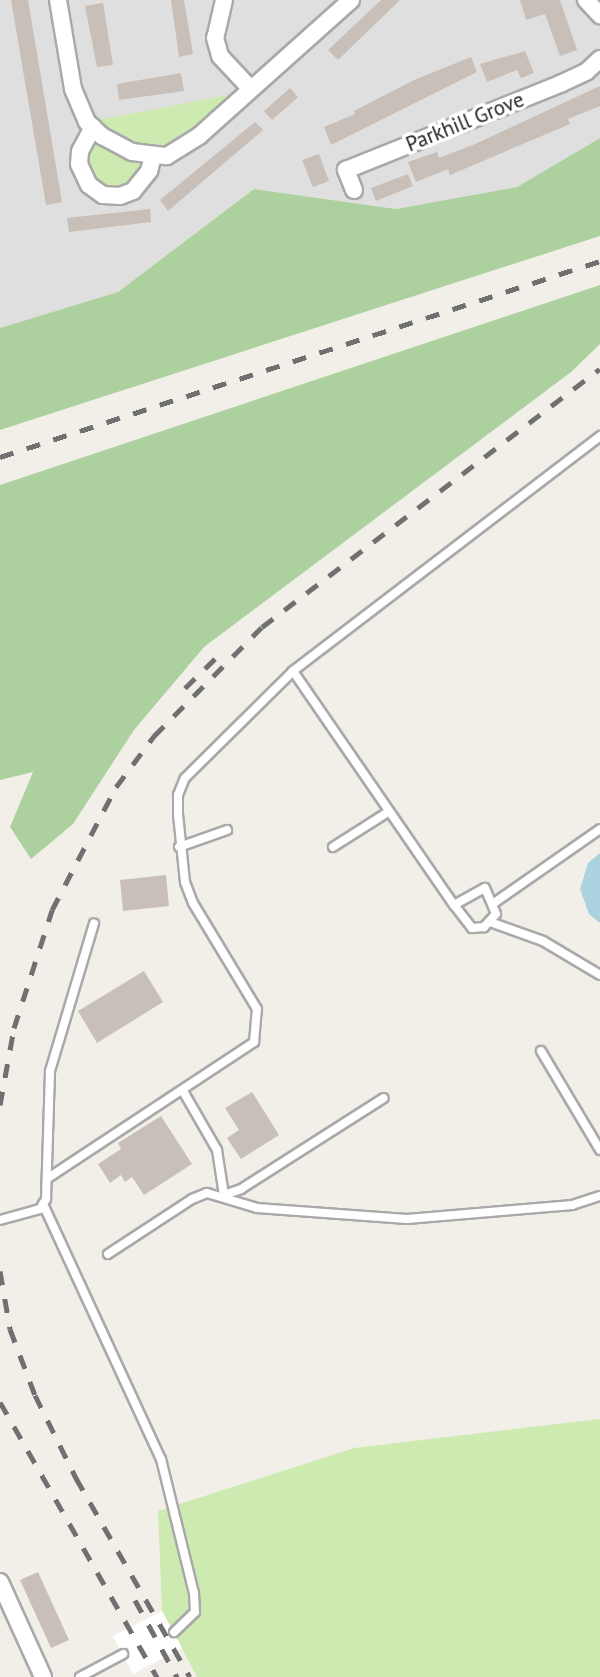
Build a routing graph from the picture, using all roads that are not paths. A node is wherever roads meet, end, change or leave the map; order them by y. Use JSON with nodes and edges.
{"nodes":[{"id":1,"x":58,"y":0,"type":"edge"},
{"id":2,"x":224,"y":0,"type":"edge"},
{"id":3,"x":351,"y":0,"type":"edge"},
{"id":4,"x":586,"y":0,"type":"edge"},
{"id":5,"x":600,"y":15,"type":"edge"},
{"id":6,"x":600,"y":59,"type":"edge"},
{"id":7,"x":249,"y":87,"type":"junction"},
{"id":8,"x":93,"y":127,"type":"junction"},
{"id":9,"x":153,"y":156,"type":"junction"},
{"id":10,"x":354,"y":190,"type":"dead end"},
{"id":11,"x":600,"y":436,"type":"edge"},
{"id":12,"x":293,"y":671,"type":"junction"},
{"id":13,"x":388,"y":812,"type":"junction"},
{"id":14,"x":600,"y":829,"type":"edge"},
{"id":15,"x":227,"y":830,"type":"dead end"},
{"id":16,"x":179,"y":847,"type":"junction"},
{"id":17,"x":333,"y":847,"type":"dead end"},
{"id":18,"x":495,"y":903,"type":"junction"},
{"id":19,"x":454,"y":905,"type":"junction"},
{"id":20,"x":490,"y":922,"type":"junction"},
{"id":21,"x":94,"y":923,"type":"dead end"},
{"id":22,"x":600,"y":975,"type":"edge"},
{"id":23,"x":541,"y":1051,"type":"dead end"},
{"id":24,"x":183,"y":1091,"type":"junction"},
{"id":25,"x":384,"y":1098,"type":"dead end"},
{"id":26,"x":600,"y":1150,"type":"edge"},
{"id":27,"x":48,"y":1178,"type":"junction"},
{"id":28,"x":225,"y":1195,"type":"junction"},
{"id":29,"x":600,"y":1196,"type":"edge"},
{"id":30,"x":43,"y":1204,"type":"junction"},
{"id":31,"x":0,"y":1220,"type":"edge"},
{"id":32,"x":108,"y":1254,"type":"dead end"},
{"id":33,"x":0,"y":1582,"type":"edge"},
{"id":34,"x":174,"y":1632,"type":"dead end"},
{"id":35,"x":123,"y":1654,"type":"dead end"},
{"id":36,"x":43,"y":1677,"type":"edge"},
{"id":37,"x":79,"y":1677,"type":"edge"}],
"edges":[{"from":1,"to":8,"type":"street"},
{"from":2,"to":7,"type":"street"},
{"from":3,"to":7,"type":"street"},
{"from":4,"to":5,"type":"street"},
{"from":6,"to":10,"type":"street","name":"Parkhill Grove"},
{"from":7,"to":9,"type":"street"},
{"from":8,"to":9,"type":"street"},
{"from":8,"to":9,"type":"street"},
{"from":11,"to":12,"type":"lane"},
{"from":12,"to":13,"type":"lane"},
{"from":12,"to":16,"type":"lane"},
{"from":13,"to":17,"type":"lane"},
{"from":13,"to":19,"type":"lane"},
{"from":14,"to":18,"type":"lane"},
{"from":15,"to":16,"type":"lane"},
{"from":16,"to":24,"type":"lane"},
{"from":18,"to":19,"type":"lane"},
{"from":18,"to":20,"type":"lane"},
{"from":19,"to":20,"type":"lane"},
{"from":20,"to":22,"type":"lane"},
{"from":21,"to":27,"type":"lane"},
{"from":23,"to":26,"type":"lane"},
{"from":24,"to":27,"type":"lane"},
{"from":24,"to":28,"type":"lane"},
{"from":25,"to":28,"type":"lane"},
{"from":27,"to":30,"type":"lane"},
{"from":28,"to":29,"type":"lane"},
{"from":28,"to":32,"type":"lane"},
{"from":30,"to":31,"type":"lane"},
{"from":30,"to":34,"type":"lane"},
{"from":33,"to":36,"type":"street"},
{"from":35,"to":37,"type":"lane"}]}
